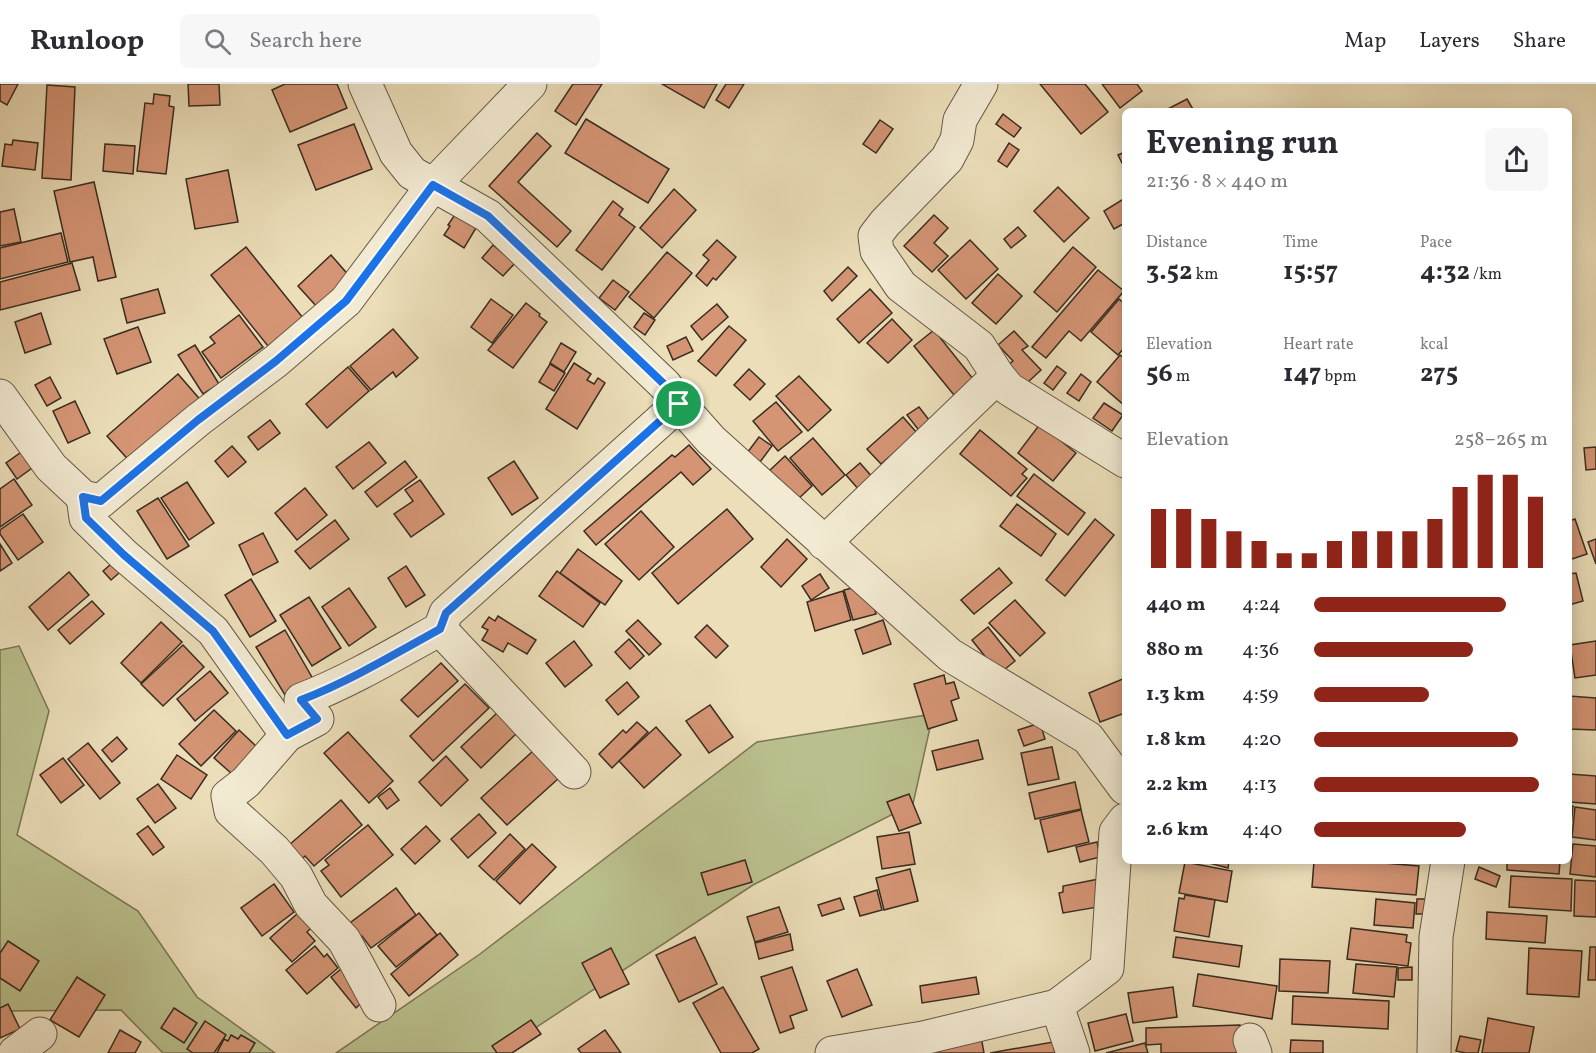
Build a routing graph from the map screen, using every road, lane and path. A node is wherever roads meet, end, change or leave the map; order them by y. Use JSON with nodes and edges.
{"nodes":[{"id":1,"x":366,"y":84,"type":"edge"},
{"id":2,"x":530,"y":84,"type":"edge"},
{"id":3,"x":981,"y":84,"type":"edge"},
{"id":4,"x":433,"y":185,"type":"junction"},
{"id":5,"x":998,"y":376,"type":"junction"},
{"id":6,"x":0,"y":396,"type":"edge"},
{"id":7,"x":679,"y":404,"type":"junction"},
{"id":8,"x":1122,"y":459,"type":"edge"},
{"id":9,"x":90,"y":505,"type":"junction"},
{"id":10,"x":824,"y":543,"type":"junction"},
{"id":11,"x":440,"y":629,"type":"junction"},
{"id":12,"x":287,"y":735,"type":"junction"},
{"id":13,"x":574,"y":772,"type":"dead end"},
{"id":14,"x":1122,"y":784,"type":"edge"},
{"id":15,"x":1122,"y":824,"type":"edge"},
{"id":16,"x":1448,"y":864,"type":"edge"},
{"id":17,"x":379,"y":1005,"type":"dead end"},
{"id":18,"x":1057,"y":1006,"type":"junction"},
{"id":19,"x":832,"y":1053,"type":"edge"},
{"id":20,"x":1073,"y":1053,"type":"edge"},
{"id":21,"x":1434,"y":1053,"type":"edge"}],
"edges":[{"from":1,"to":4,"type":"street"},
{"from":2,"to":4,"type":"street"},
{"from":3,"to":5,"type":"street"},
{"from":4,"to":7,"type":"street"},
{"from":4,"to":9,"type":"street"},
{"from":5,"to":8,"type":"street"},
{"from":5,"to":10,"type":"street"},
{"from":6,"to":9,"type":"street"},
{"from":7,"to":10,"type":"street"},
{"from":7,"to":11,"type":"street"},
{"from":9,"to":12,"type":"street"},
{"from":10,"to":14,"type":"street"},
{"from":11,"to":12,"type":"street"},
{"from":11,"to":13,"type":"street"},
{"from":12,"to":17,"type":"street"},
{"from":15,"to":18,"type":"street"},
{"from":16,"to":21,"type":"street"},
{"from":18,"to":19,"type":"street"},
{"from":18,"to":20,"type":"street"}]}
